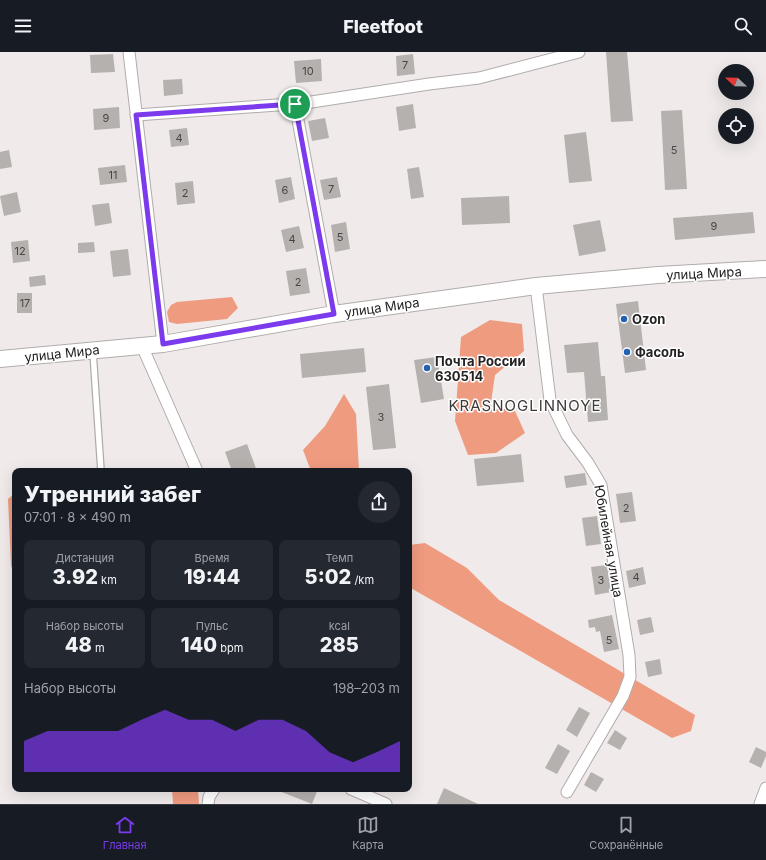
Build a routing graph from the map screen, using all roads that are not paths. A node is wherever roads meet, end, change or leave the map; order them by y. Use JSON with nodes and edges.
{"nodes":[{"id":1,"x":129,"y":52,"type":"edge"},
{"id":2,"x":579,"y":52,"type":"edge"},
{"id":3,"x":295,"y":104,"type":"junction"},
{"id":4,"x":136,"y":115,"type":"junction"},
{"id":5,"x":766,"y":269,"type":"edge"},
{"id":6,"x":536,"y":286,"type":"junction"},
{"id":7,"x":334,"y":314,"type":"junction"},
{"id":8,"x":163,"y":344,"type":"junction"},
{"id":9,"x":142,"y":346,"type":"junction"},
{"id":10,"x":92,"y":350,"type":"junction"},
{"id":11,"x":0,"y":359,"type":"edge"},
{"id":12,"x":101,"y":468,"type":"edge"},
{"id":13,"x":196,"y":468,"type":"edge"},
{"id":14,"x":766,"y":788,"type":"edge"},
{"id":15,"x":212,"y":792,"type":"edge"},
{"id":16,"x":358,"y":792,"type":"edge"},
{"id":17,"x":567,"y":792,"type":"dead end"},
{"id":18,"x":208,"y":804,"type":"edge"},
{"id":19,"x":386,"y":804,"type":"edge"},
{"id":20,"x":760,"y":804,"type":"edge"}],
"edges":[{"from":1,"to":4,"type":"street"},
{"from":2,"to":3,"type":"street"},
{"from":3,"to":4,"type":"street"},
{"from":3,"to":7,"type":"street"},
{"from":4,"to":8,"type":"street"},
{"from":5,"to":6,"type":"street","name":"улица Мира"},
{"from":6,"to":7,"type":"street","name":"улица Мира"},
{"from":6,"to":17,"type":"street","name":"Юбилейная улица"},
{"from":7,"to":8,"type":"street","name":"улица Мира"},
{"from":8,"to":9,"type":"street","name":"улица Мира"},
{"from":9,"to":10,"type":"street","name":"улица Мира"},
{"from":9,"to":13,"type":"street"},
{"from":10,"to":11,"type":"street","name":"улица Мира"},
{"from":10,"to":12,"type":"lane"},
{"from":14,"to":20,"type":"street"},
{"from":15,"to":18,"type":"street"},
{"from":16,"to":19,"type":"street"}]}
